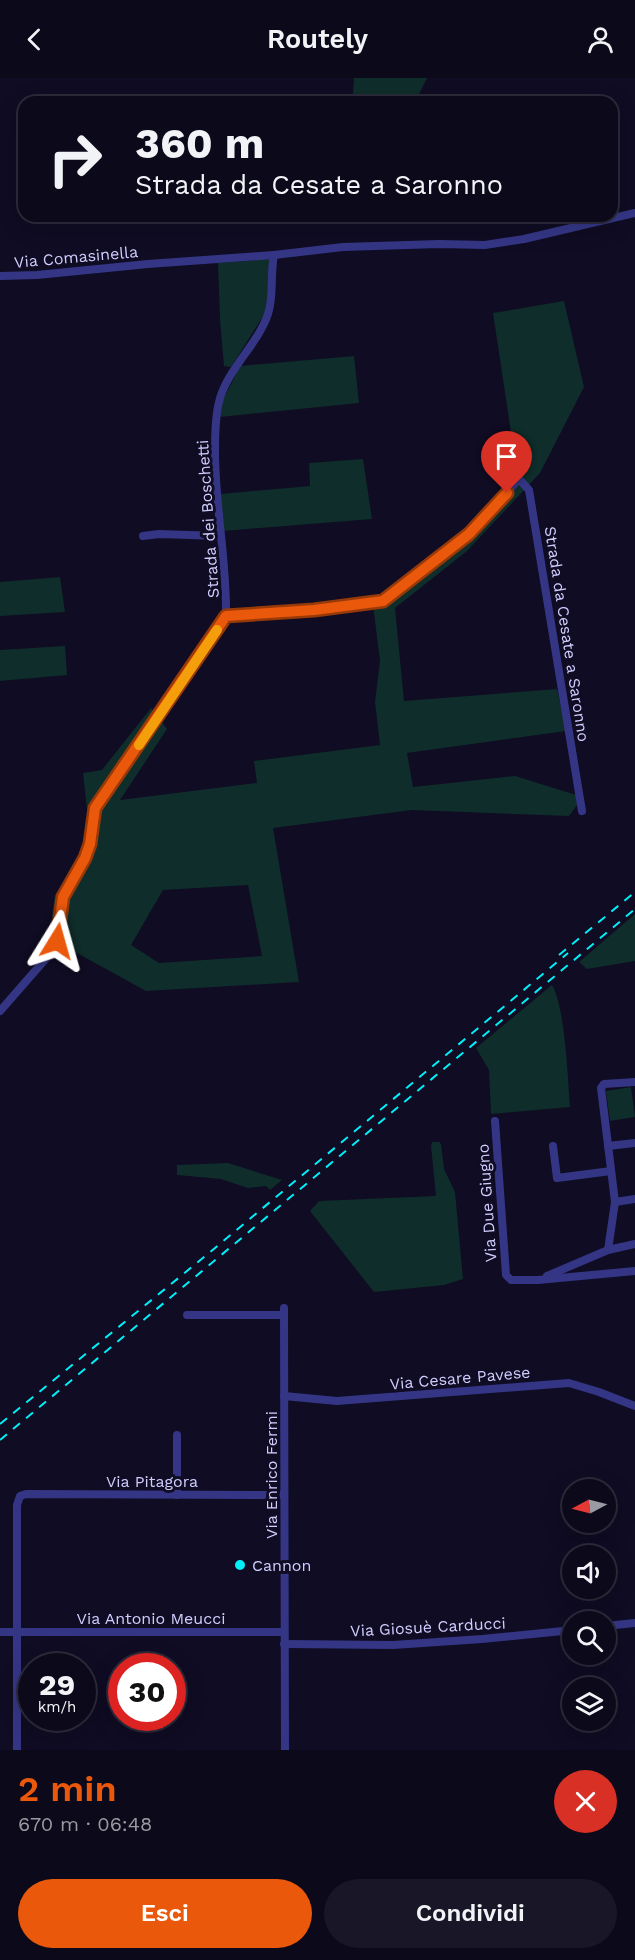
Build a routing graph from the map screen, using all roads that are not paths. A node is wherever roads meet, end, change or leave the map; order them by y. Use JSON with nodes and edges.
{"nodes":[{"id":1,"x":635,"y":213,"type":"edge"},
{"id":2,"x":618,"y":217,"type":"edge"},
{"id":3,"x":597,"y":222,"type":"edge"},
{"id":4,"x":274,"y":255,"type":"junction"},
{"id":5,"x":0,"y":276,"type":"edge"},
{"id":6,"x":143,"y":536,"type":"dead end"},
{"id":7,"x":220,"y":536,"type":"junction"},
{"id":8,"x":226,"y":616,"type":"junction"},
{"id":9,"x":582,"y":811,"type":"dead end"},
{"id":10,"x":0,"y":1011,"type":"edge"},
{"id":11,"x":635,"y":1082,"type":"edge"},
{"id":12,"x":495,"y":1121,"type":"dead end"},
{"id":13,"x":635,"y":1143,"type":"edge"},
{"id":14,"x":553,"y":1146,"type":"dead end"},
{"id":15,"x":608,"y":1146,"type":"junction"},
{"id":16,"x":611,"y":1171,"type":"junction"},
{"id":17,"x":635,"y":1199,"type":"edge"},
{"id":18,"x":615,"y":1202,"type":"junction"},
{"id":19,"x":635,"y":1244,"type":"edge"},
{"id":20,"x":608,"y":1250,"type":"junction"},
{"id":21,"x":635,"y":1271,"type":"edge"},
{"id":22,"x":538,"y":1280,"type":"junction"},
{"id":23,"x":187,"y":1315,"type":"dead end"},
{"id":24,"x":285,"y":1396,"type":"junction"},
{"id":25,"x":635,"y":1406,"type":"edge"},
{"id":26,"x":177,"y":1435,"type":"dead end"},
{"id":27,"x":177,"y":1495,"type":"junction"},
{"id":28,"x":284,"y":1495,"type":"junction"},
{"id":29,"x":635,"y":1623,"type":"edge"},
{"id":30,"x":616,"y":1625,"type":"edge"},
{"id":31,"x":562,"y":1631,"type":"edge"},
{"id":32,"x":0,"y":1632,"type":"edge"},
{"id":33,"x":17,"y":1632,"type":"junction"},
{"id":34,"x":284,"y":1632,"type":"junction"},
{"id":35,"x":284,"y":1644,"type":"junction"},
{"id":36,"x":17,"y":1750,"type":"edge"},
{"id":37,"x":285,"y":1750,"type":"edge"}],
"edges":[{"from":1,"to":2,"type":"street","name":"Via Comasinella"},
{"from":3,"to":4,"type":"street","name":"Via Comasinella"},
{"from":4,"to":5,"type":"street","name":"Via Comasinella"},
{"from":4,"to":7,"type":"street","name":"Strada dei Boschetti"},
{"from":6,"to":7,"type":"street"},
{"from":7,"to":8,"type":"street","name":"Strada dei Boschetti"},
{"from":8,"to":9,"type":"street","name":"Strada da Cesate a Saronno"},
{"from":8,"to":10,"type":"street"},
{"from":11,"to":15,"type":"street"},
{"from":12,"to":22,"type":"street","name":"Via Due Giugno"},
{"from":13,"to":15,"type":"street"},
{"from":14,"to":16,"type":"street"},
{"from":15,"to":16,"type":"street"},
{"from":16,"to":18,"type":"street"},
{"from":17,"to":18,"type":"street"},
{"from":18,"to":20,"type":"street"},
{"from":19,"to":20,"type":"street"},
{"from":20,"to":22,"type":"street"},
{"from":21,"to":22,"type":"street"},
{"from":23,"to":24,"type":"street","name":"Via Enrico Fermi"},
{"from":24,"to":25,"type":"street","name":"Via Cesare Pavese"},
{"from":24,"to":28,"type":"street","name":"Via Enrico Fermi"},
{"from":26,"to":27,"type":"street"},
{"from":27,"to":28,"type":"street","name":"Via Pitagora"},
{"from":27,"to":33,"type":"street","name":"Via Pitagora"},
{"from":28,"to":34,"type":"street","name":"Via Enrico Fermi"},
{"from":29,"to":30,"type":"street"},
{"from":31,"to":35,"type":"street","name":"Via Giosuè Carducci"},
{"from":32,"to":33,"type":"street","name":"Via Antonio Meucci"},
{"from":33,"to":34,"type":"street","name":"Via Antonio Meucci"},
{"from":33,"to":36,"type":"street"},
{"from":34,"to":35,"type":"street","name":"Via Enrico Fermi"},
{"from":35,"to":37,"type":"street","name":"Via Enrico Fermi"}]}
